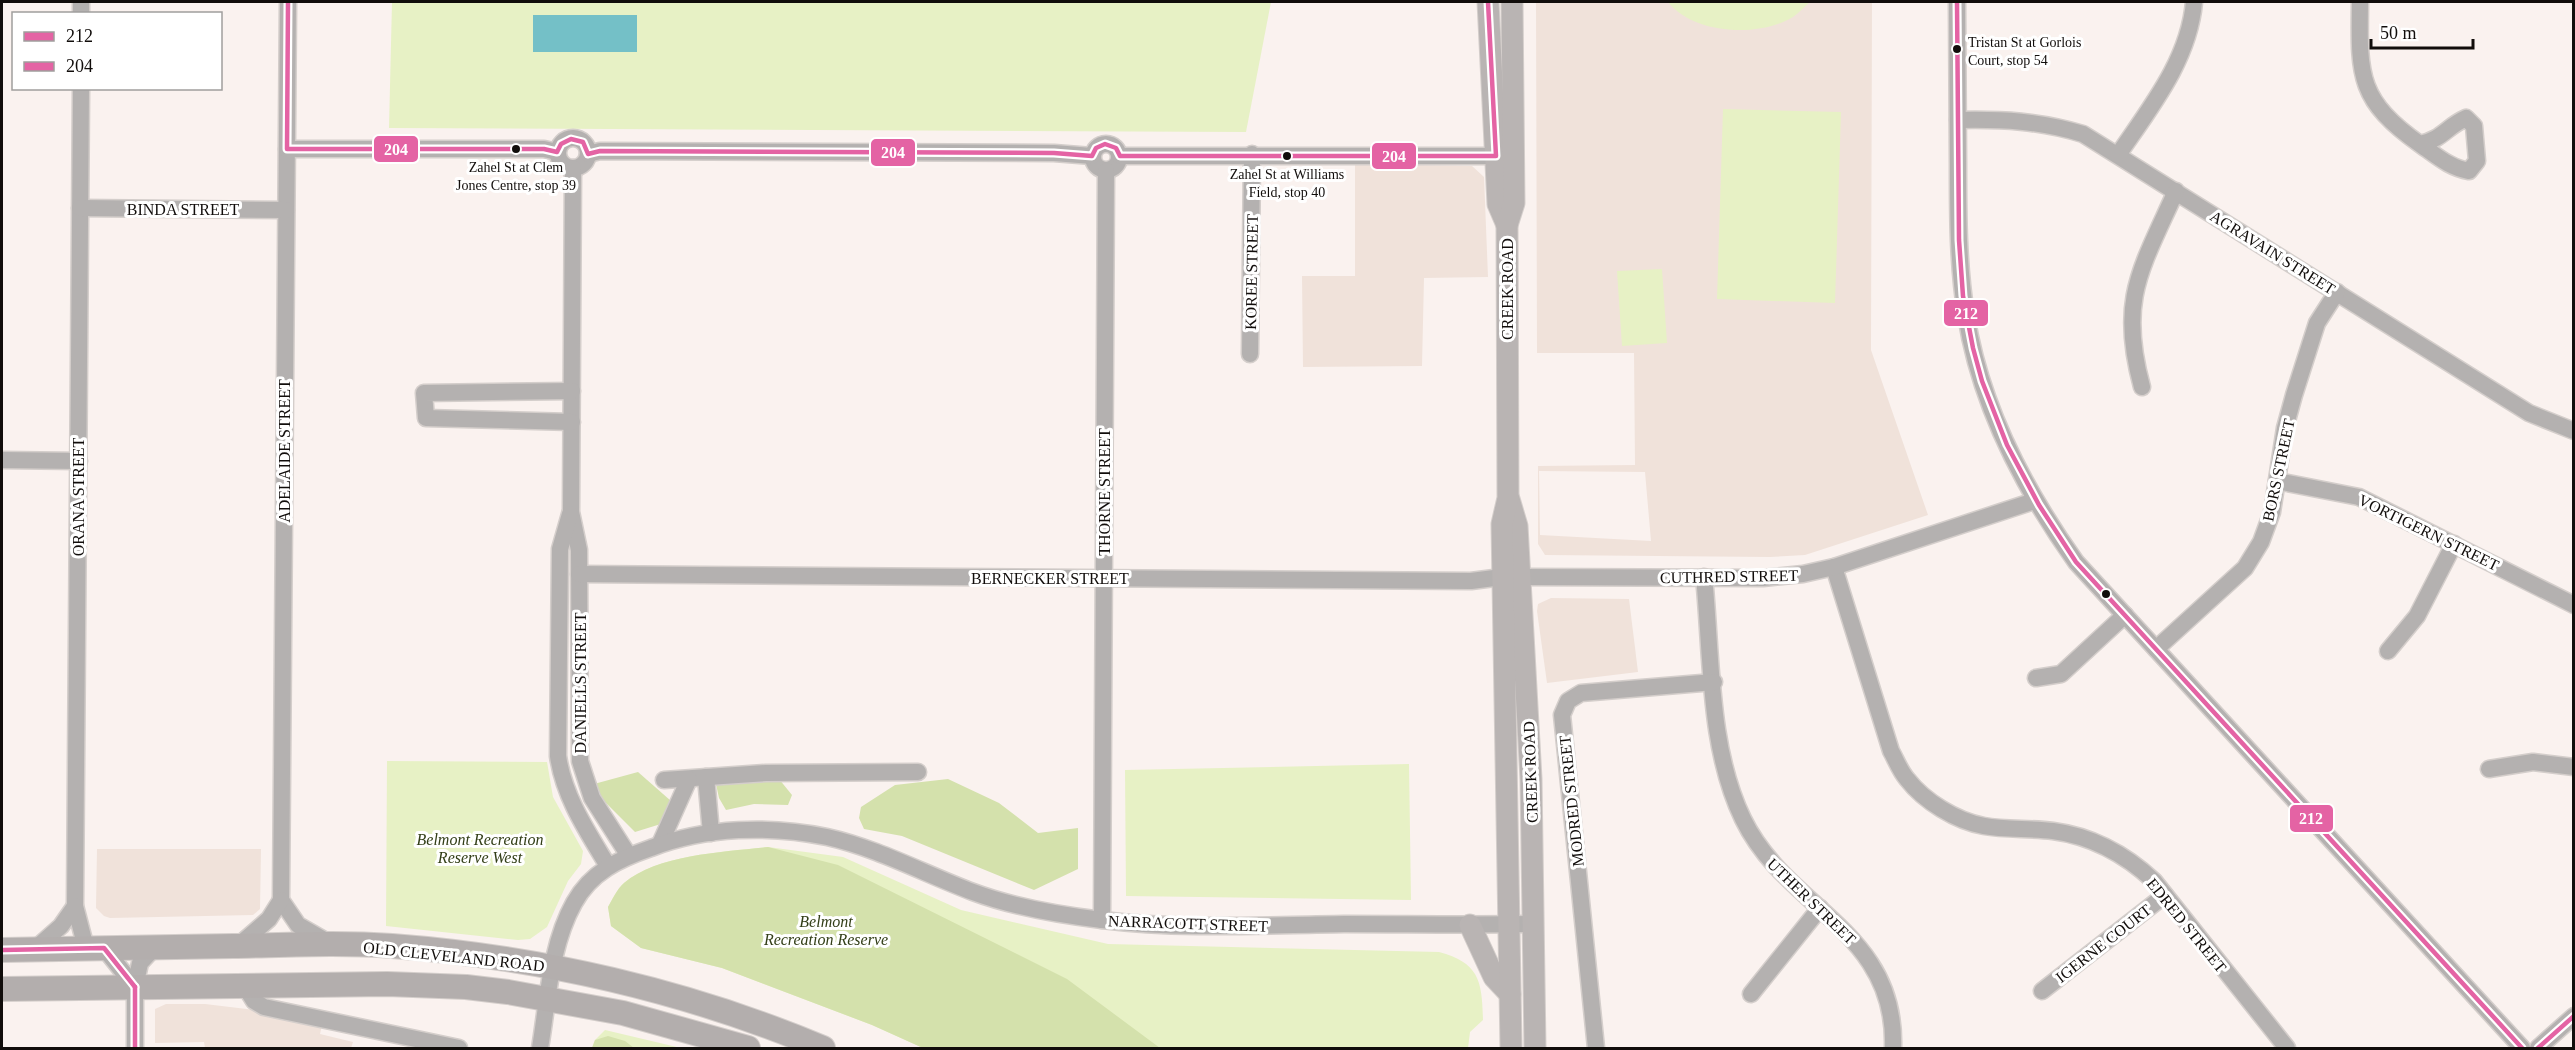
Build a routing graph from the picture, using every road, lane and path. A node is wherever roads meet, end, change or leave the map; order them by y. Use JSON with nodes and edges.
{"nodes":[{"id":1,"x":288,"y":2,"type":"edge"},
{"id":2,"x":1488,"y":2,"type":"edge"},
{"id":3,"x":1512,"y":2,"type":"edge"},
{"id":4,"x":1957,"y":2,"type":"edge"},
{"id":5,"x":2193,"y":2,"type":"edge"},
{"id":6,"x":2360,"y":2,"type":"edge"},
{"id":7,"x":81,"y":90,"type":"edge"},
{"id":8,"x":1958,"y":120,"type":"junction"},
{"id":9,"x":2420,"y":144,"type":"dead end"},
{"id":10,"x":286,"y":149,"type":"junction"},
{"id":11,"x":557,"y":152,"type":"junction"},
{"id":12,"x":588,"y":154,"type":"junction"},
{"id":13,"x":1252,"y":154,"type":"junction"},
{"id":14,"x":2118,"y":155,"type":"junction"},
{"id":15,"x":1092,"y":156,"type":"junction"},
{"id":16,"x":1119,"y":156,"type":"junction"},
{"id":17,"x":1505,"y":156,"type":"junction"},
{"id":18,"x":573,"y":168,"type":"junction"},
{"id":19,"x":1106,"y":171,"type":"junction"},
{"id":20,"x":2176,"y":191,"type":"junction"},
{"id":21,"x":80,"y":208,"type":"junction"},
{"id":22,"x":286,"y":210,"type":"junction"},
{"id":23,"x":2337,"y":292,"type":"junction"},
{"id":24,"x":1250,"y":354,"type":"dead end"},
{"id":25,"x":2142,"y":387,"type":"dead end"},
{"id":26,"x":572,"y":391,"type":"junction"},
{"id":27,"x":572,"y":422,"type":"junction"},
{"id":28,"x":2574,"y":431,"type":"edge"},
{"id":29,"x":2,"y":460,"type":"edge"},
{"id":30,"x":79,"y":461,"type":"junction"},
{"id":31,"x":2277,"y":481,"type":"junction"},
{"id":32,"x":2034,"y":501,"type":"junction"},
{"id":33,"x":571,"y":512,"type":"junction"},
{"id":34,"x":2454,"y":543,"type":"junction"},
{"id":35,"x":1834,"y":567,"type":"junction"},
{"id":36,"x":579,"y":574,"type":"junction"},
{"id":37,"x":1704,"y":577,"type":"junction"},
{"id":38,"x":1103,"y":578,"type":"junction"},
{"id":39,"x":1511,"y":578,"type":"junction"},
{"id":40,"x":2574,"y":605,"type":"edge"},
{"id":41,"x":2125,"y":615,"type":"junction"},
{"id":42,"x":2156,"y":649,"type":"junction"},
{"id":43,"x":2388,"y":651,"type":"dead end"},
{"id":44,"x":2036,"y":678,"type":"dead end"},
{"id":45,"x":1714,"y":682,"type":"junction"},
{"id":46,"x":2574,"y":767,"type":"edge"},
{"id":47,"x":2489,"y":769,"type":"dead end"},
{"id":48,"x":918,"y":772,"type":"dead end"},
{"id":49,"x":697,"y":778,"type":"junction"},
{"id":50,"x":664,"y":780,"type":"dead end"},
{"id":51,"x":711,"y":833,"type":"junction"},
{"id":52,"x":660,"y":844,"type":"junction"},
{"id":53,"x":629,"y":855,"type":"junction"},
{"id":54,"x":608,"y":866,"type":"junction"},
{"id":55,"x":2164,"y":895,"type":"junction"},
{"id":56,"x":281,"y":900,"type":"junction"},
{"id":57,"x":75,"y":906,"type":"junction"},
{"id":58,"x":1820,"y":908,"type":"junction"},
{"id":59,"x":1102,"y":920,"type":"junction"},
{"id":60,"x":1509,"y":924,"type":"junction"},
{"id":61,"x":1534,"y":924,"type":"junction"},
{"id":62,"x":1470,"y":925,"type":"junction"},
{"id":63,"x":332,"y":944,"type":"junction"},
{"id":64,"x":238,"y":946,"type":"junction"},
{"id":65,"x":154,"y":947,"type":"junction"},
{"id":66,"x":95,"y":948,"type":"junction"},
{"id":67,"x":35,"y":949,"type":"junction"},
{"id":68,"x":2,"y":950,"type":"edge"},
{"id":69,"x":554,"y":967,"type":"junction"},
{"id":70,"x":244,"y":985,"type":"junction"},
{"id":71,"x":135,"y":987,"type":"junction"},
{"id":72,"x":2,"y":989,"type":"edge"},
{"id":73,"x":2042,"y":991,"type":"dead end"},
{"id":74,"x":1510,"y":994,"type":"junction"},
{"id":75,"x":1751,"y":994,"type":"dead end"},
{"id":76,"x":548,"y":1000,"type":"junction"},
{"id":77,"x":2574,"y":1016,"type":"edge"},
{"id":78,"x":2277,"y":1046,"type":"edge"},
{"id":79,"x":135,"y":1048,"type":"edge"},
{"id":80,"x":459,"y":1048,"type":"edge"},
{"id":81,"x":540,"y":1048,"type":"edge"},
{"id":82,"x":748,"y":1048,"type":"edge"},
{"id":83,"x":823,"y":1048,"type":"edge"},
{"id":84,"x":1511,"y":1048,"type":"edge"},
{"id":85,"x":1535,"y":1048,"type":"edge"},
{"id":86,"x":1596,"y":1048,"type":"edge"},
{"id":87,"x":1893,"y":1048,"type":"edge"},
{"id":88,"x":2522,"y":1048,"type":"edge"},
{"id":89,"x":2538,"y":1048,"type":"edge"}],
"edges":[{"from":1,"to":10,"type":"street","name":"ADELAIDE STREET"},
{"from":2,"to":17,"type":"main road","name":"CREEK ROAD"},
{"from":3,"to":17,"type":"main road","name":"CREEK ROAD"},
{"from":4,"to":8,"type":"street"},
{"from":5,"to":14,"type":"street"},
{"from":6,"to":9,"type":"street"},
{"from":7,"to":21,"type":"street","name":"ORANA STREET"},
{"from":8,"to":14,"type":"street","name":"AGRAVAIN STREET"},
{"from":8,"to":32,"type":"street"},
{"from":10,"to":11,"type":"street"},
{"from":10,"to":22,"type":"street","name":"ADELAIDE STREET"},
{"from":11,"to":12,"type":"street"},
{"from":11,"to":18,"type":"street"},
{"from":12,"to":15,"type":"street"},
{"from":12,"to":18,"type":"street"},
{"from":13,"to":16,"type":"street"},
{"from":13,"to":17,"type":"street"},
{"from":13,"to":24,"type":"street","name":"KOREE STREET"},
{"from":14,"to":20,"type":"street","name":"AGRAVAIN STREET"},
{"from":15,"to":16,"type":"street"},
{"from":15,"to":19,"type":"street"},
{"from":16,"to":19,"type":"street"},
{"from":17,"to":39,"type":"main road","name":"CREEK ROAD"},
{"from":18,"to":26,"type":"street","name":"DANIELLS STREET"},
{"from":19,"to":38,"type":"street","name":"THORNE STREET"},
{"from":20,"to":23,"type":"street","name":"AGRAVAIN STREET"},
{"from":20,"to":25,"type":"street"},
{"from":21,"to":22,"type":"street","name":"BINDA STREET"},
{"from":21,"to":30,"type":"street","name":"ORANA STREET"},
{"from":22,"to":56,"type":"street","name":"ADELAIDE STREET"},
{"from":23,"to":28,"type":"street","name":"AGRAVAIN STREET"},
{"from":23,"to":31,"type":"street","name":"BORS STREET"},
{"from":26,"to":27,"type":"street","name":"DANIELLS STREET"},
{"from":26,"to":27,"type":"street"},
{"from":27,"to":33,"type":"street","name":"DANIELLS STREET"},
{"from":29,"to":30,"type":"street"},
{"from":30,"to":57,"type":"street","name":"ORANA STREET"},
{"from":31,"to":34,"type":"street","name":"VORTIGERN STREET"},
{"from":31,"to":42,"type":"street","name":"BORS STREET"},
{"from":32,"to":35,"type":"street","name":"CUTHRED STREET"},
{"from":32,"to":41,"type":"street"},
{"from":33,"to":36,"type":"street","name":"DANIELLS STREET"},
{"from":33,"to":54,"type":"street","name":"DANIELLS STREET"},
{"from":34,"to":40,"type":"street","name":"VORTIGERN STREET"},
{"from":34,"to":43,"type":"street"},
{"from":35,"to":37,"type":"street","name":"CUTHRED STREET"},
{"from":35,"to":55,"type":"street","name":"EDRED STREET"},
{"from":36,"to":38,"type":"street","name":"BERNECKER STREET"},
{"from":36,"to":53,"type":"street","name":"DANIELLS STREET"},
{"from":37,"to":39,"type":"street","name":"CUTHRED STREET"},
{"from":37,"to":45,"type":"street","name":"UTHER STREET"},
{"from":38,"to":39,"type":"street","name":"BERNECKER STREET"},
{"from":38,"to":59,"type":"street","name":"THORNE STREET"},
{"from":39,"to":60,"type":"main road","name":"CREEK ROAD"},
{"from":39,"to":61,"type":"main road","name":"CREEK ROAD"},
{"from":41,"to":42,"type":"street"},
{"from":41,"to":44,"type":"street"},
{"from":42,"to":88,"type":"street"},
{"from":45,"to":58,"type":"street","name":"UTHER STREET"},
{"from":45,"to":86,"type":"street","name":"MODRED STREET"},
{"from":46,"to":47,"type":"street"},
{"from":48,"to":49,"type":"street"},
{"from":49,"to":50,"type":"street"},
{"from":49,"to":51,"type":"street"},
{"from":49,"to":52,"type":"street"},
{"from":51,"to":52,"type":"street","name":"NARRACOTT STREET"},
{"from":51,"to":59,"type":"street","name":"NARRACOTT STREET"},
{"from":52,"to":53,"type":"street","name":"NARRACOTT STREET"},
{"from":53,"to":54,"type":"street"},
{"from":54,"to":69,"type":"street"},
{"from":55,"to":73,"type":"street","name":"IGERNE COURT"},
{"from":55,"to":78,"type":"street","name":"EDRED STREET"},
{"from":56,"to":63,"type":"street"},
{"from":56,"to":64,"type":"street"},
{"from":57,"to":66,"type":"street","name":"ORANA STREET"},
{"from":57,"to":67,"type":"street"},
{"from":58,"to":75,"type":"street"},
{"from":58,"to":87,"type":"street","name":"UTHER STREET"},
{"from":59,"to":62,"type":"street","name":"NARRACOTT STREET"},
{"from":60,"to":61,"type":"street","name":"NARRACOTT STREET"},
{"from":60,"to":62,"type":"street","name":"NARRACOTT STREET"},
{"from":60,"to":74,"type":"main road","name":"CREEK ROAD"},
{"from":61,"to":85,"type":"main road","name":"CREEK ROAD"},
{"from":62,"to":74,"type":"main road"},
{"from":63,"to":64,"type":"highway","name":"OLD CLEVELAND ROAD"},
{"from":63,"to":69,"type":"highway","name":"OLD CLEVELAND ROAD"},
{"from":64,"to":65,"type":"highway","name":"OLD CLEVELAND ROAD"},
{"from":65,"to":66,"type":"highway","name":"OLD CLEVELAND ROAD"},
{"from":65,"to":71,"type":"street"},
{"from":66,"to":67,"type":"highway","name":"OLD CLEVELAND ROAD"},
{"from":66,"to":71,"type":"street"},
{"from":67,"to":68,"type":"highway","name":"OLD CLEVELAND ROAD"},
{"from":69,"to":76,"type":"street"},
{"from":69,"to":83,"type":"highway","name":"OLD CLEVELAND ROAD"},
{"from":70,"to":71,"type":"highway","name":"OLD CLEVELAND ROAD"},
{"from":70,"to":76,"type":"highway","name":"OLD CLEVELAND ROAD"},
{"from":70,"to":80,"type":"street"},
{"from":71,"to":72,"type":"highway","name":"OLD CLEVELAND ROAD"},
{"from":71,"to":79,"type":"street"},
{"from":74,"to":84,"type":"main road","name":"CREEK ROAD"},
{"from":76,"to":81,"type":"street"},
{"from":76,"to":82,"type":"highway","name":"OLD CLEVELAND ROAD"},
{"from":77,"to":89,"type":"street"}]}
